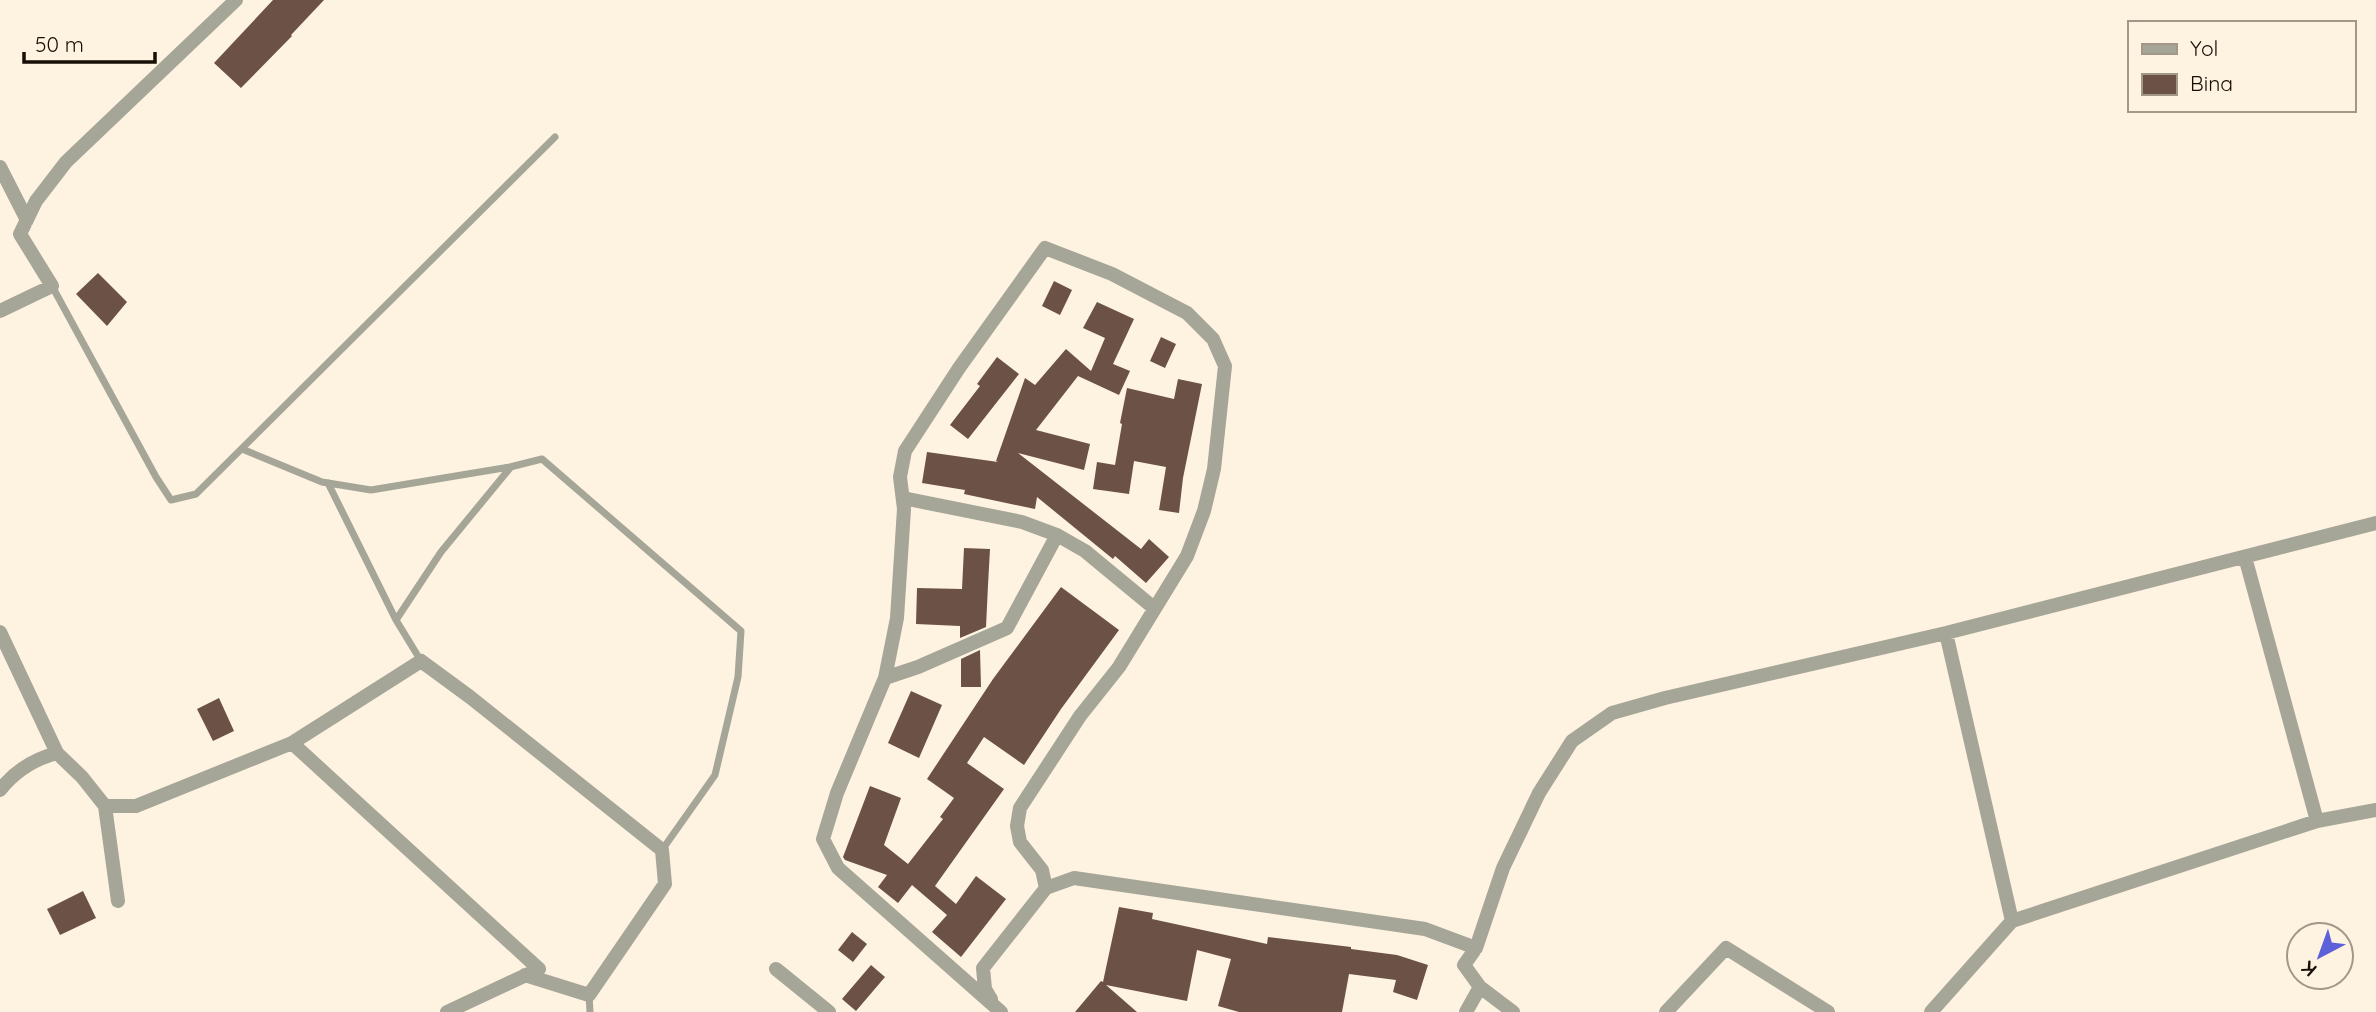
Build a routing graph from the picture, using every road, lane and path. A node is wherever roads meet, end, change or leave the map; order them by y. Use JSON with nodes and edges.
{"nodes":[{"id":1,"x":236,"y":0,"type":"edge"},
{"id":2,"x":555,"y":137,"type":"dead end"},
{"id":3,"x":0,"y":167,"type":"edge"},
{"id":4,"x":27,"y":220,"type":"junction"},
{"id":5,"x":52,"y":286,"type":"junction"},
{"id":6,"x":0,"y":311,"type":"edge"},
{"id":7,"x":242,"y":449,"type":"junction"},
{"id":8,"x":510,"y":467,"type":"junction"},
{"id":9,"x":328,"y":483,"type":"junction"},
{"id":10,"x":903,"y":498,"type":"junction"},
{"id":11,"x":2376,"y":523,"type":"edge"},
{"id":12,"x":1057,"y":535,"type":"junction"},
{"id":13,"x":2245,"y":557,"type":"junction"},
{"id":14,"x":1154,"y":608,"type":"junction"},
{"id":15,"x":396,"y":620,"type":"junction"},
{"id":16,"x":0,"y":632,"type":"edge"},
{"id":17,"x":1946,"y":633,"type":"junction"},
{"id":18,"x":421,"y":662,"type":"junction"},
{"id":19,"x":885,"y":678,"type":"junction"},
{"id":20,"x":292,"y":743,"type":"junction"},
{"id":21,"x":57,"y":753,"type":"junction"},
{"id":22,"x":0,"y":790,"type":"edge"},
{"id":23,"x":104,"y":806,"type":"junction"},
{"id":24,"x":2376,"y":810,"type":"edge"},
{"id":25,"x":2316,"y":821,"type":"junction"},
{"id":26,"x":662,"y":850,"type":"junction"},
{"id":27,"x":1046,"y":888,"type":"junction"},
{"id":28,"x":118,"y":901,"type":"dead end"},
{"id":29,"x":2012,"y":922,"type":"junction"},
{"id":30,"x":1476,"y":948,"type":"junction"},
{"id":31,"x":775,"y":970,"type":"dead end"},
{"id":32,"x":525,"y":975,"type":"junction"},
{"id":33,"x":1480,"y":987,"type":"junction"},
{"id":34,"x":589,"y":995,"type":"junction"},
{"id":35,"x":999,"y":1010,"type":"edge"},
{"id":36,"x":447,"y":1012,"type":"edge"},
{"id":37,"x":590,"y":1012,"type":"edge"},
{"id":38,"x":829,"y":1012,"type":"edge"},
{"id":39,"x":1466,"y":1012,"type":"edge"},
{"id":40,"x":1513,"y":1012,"type":"edge"},
{"id":41,"x":1666,"y":1012,"type":"edge"},
{"id":42,"x":1828,"y":1012,"type":"edge"},
{"id":43,"x":1931,"y":1012,"type":"edge"}],
"edges":[{"from":1,"to":4,"type":"street"},
{"from":2,"to":7,"type":"lane"},
{"from":3,"to":4,"type":"street"},
{"from":4,"to":5,"type":"street"},
{"from":5,"to":6,"type":"street"},
{"from":5,"to":7,"type":"lane"},
{"from":7,"to":9,"type":"lane"},
{"from":8,"to":9,"type":"lane"},
{"from":8,"to":15,"type":"lane"},
{"from":8,"to":26,"type":"lane"},
{"from":9,"to":15,"type":"lane"},
{"from":10,"to":12,"type":"street"},
{"from":10,"to":14,"type":"street"},
{"from":10,"to":19,"type":"street"},
{"from":11,"to":13,"type":"street"},
{"from":12,"to":14,"type":"street"},
{"from":12,"to":19,"type":"street"},
{"from":13,"to":17,"type":"street"},
{"from":13,"to":25,"type":"street"},
{"from":14,"to":27,"type":"street"},
{"from":15,"to":18,"type":"lane"},
{"from":16,"to":21,"type":"street"},
{"from":17,"to":29,"type":"street"},
{"from":17,"to":30,"type":"street"},
{"from":18,"to":20,"type":"street"},
{"from":18,"to":26,"type":"street"},
{"from":19,"to":35,"type":"street"},
{"from":20,"to":23,"type":"street"},
{"from":20,"to":32,"type":"street"},
{"from":21,"to":22,"type":"street"},
{"from":21,"to":23,"type":"street"},
{"from":23,"to":28,"type":"street"},
{"from":24,"to":25,"type":"street"},
{"from":25,"to":29,"type":"street"},
{"from":26,"to":34,"type":"street"},
{"from":27,"to":30,"type":"street"},
{"from":27,"to":35,"type":"street"},
{"from":29,"to":43,"type":"street"},
{"from":30,"to":33,"type":"street"},
{"from":31,"to":38,"type":"street"},
{"from":32,"to":34,"type":"street"},
{"from":32,"to":36,"type":"street"},
{"from":33,"to":39,"type":"street"},
{"from":33,"to":40,"type":"street"},
{"from":34,"to":37,"type":"lane"},
{"from":41,"to":42,"type":"street"}]}
